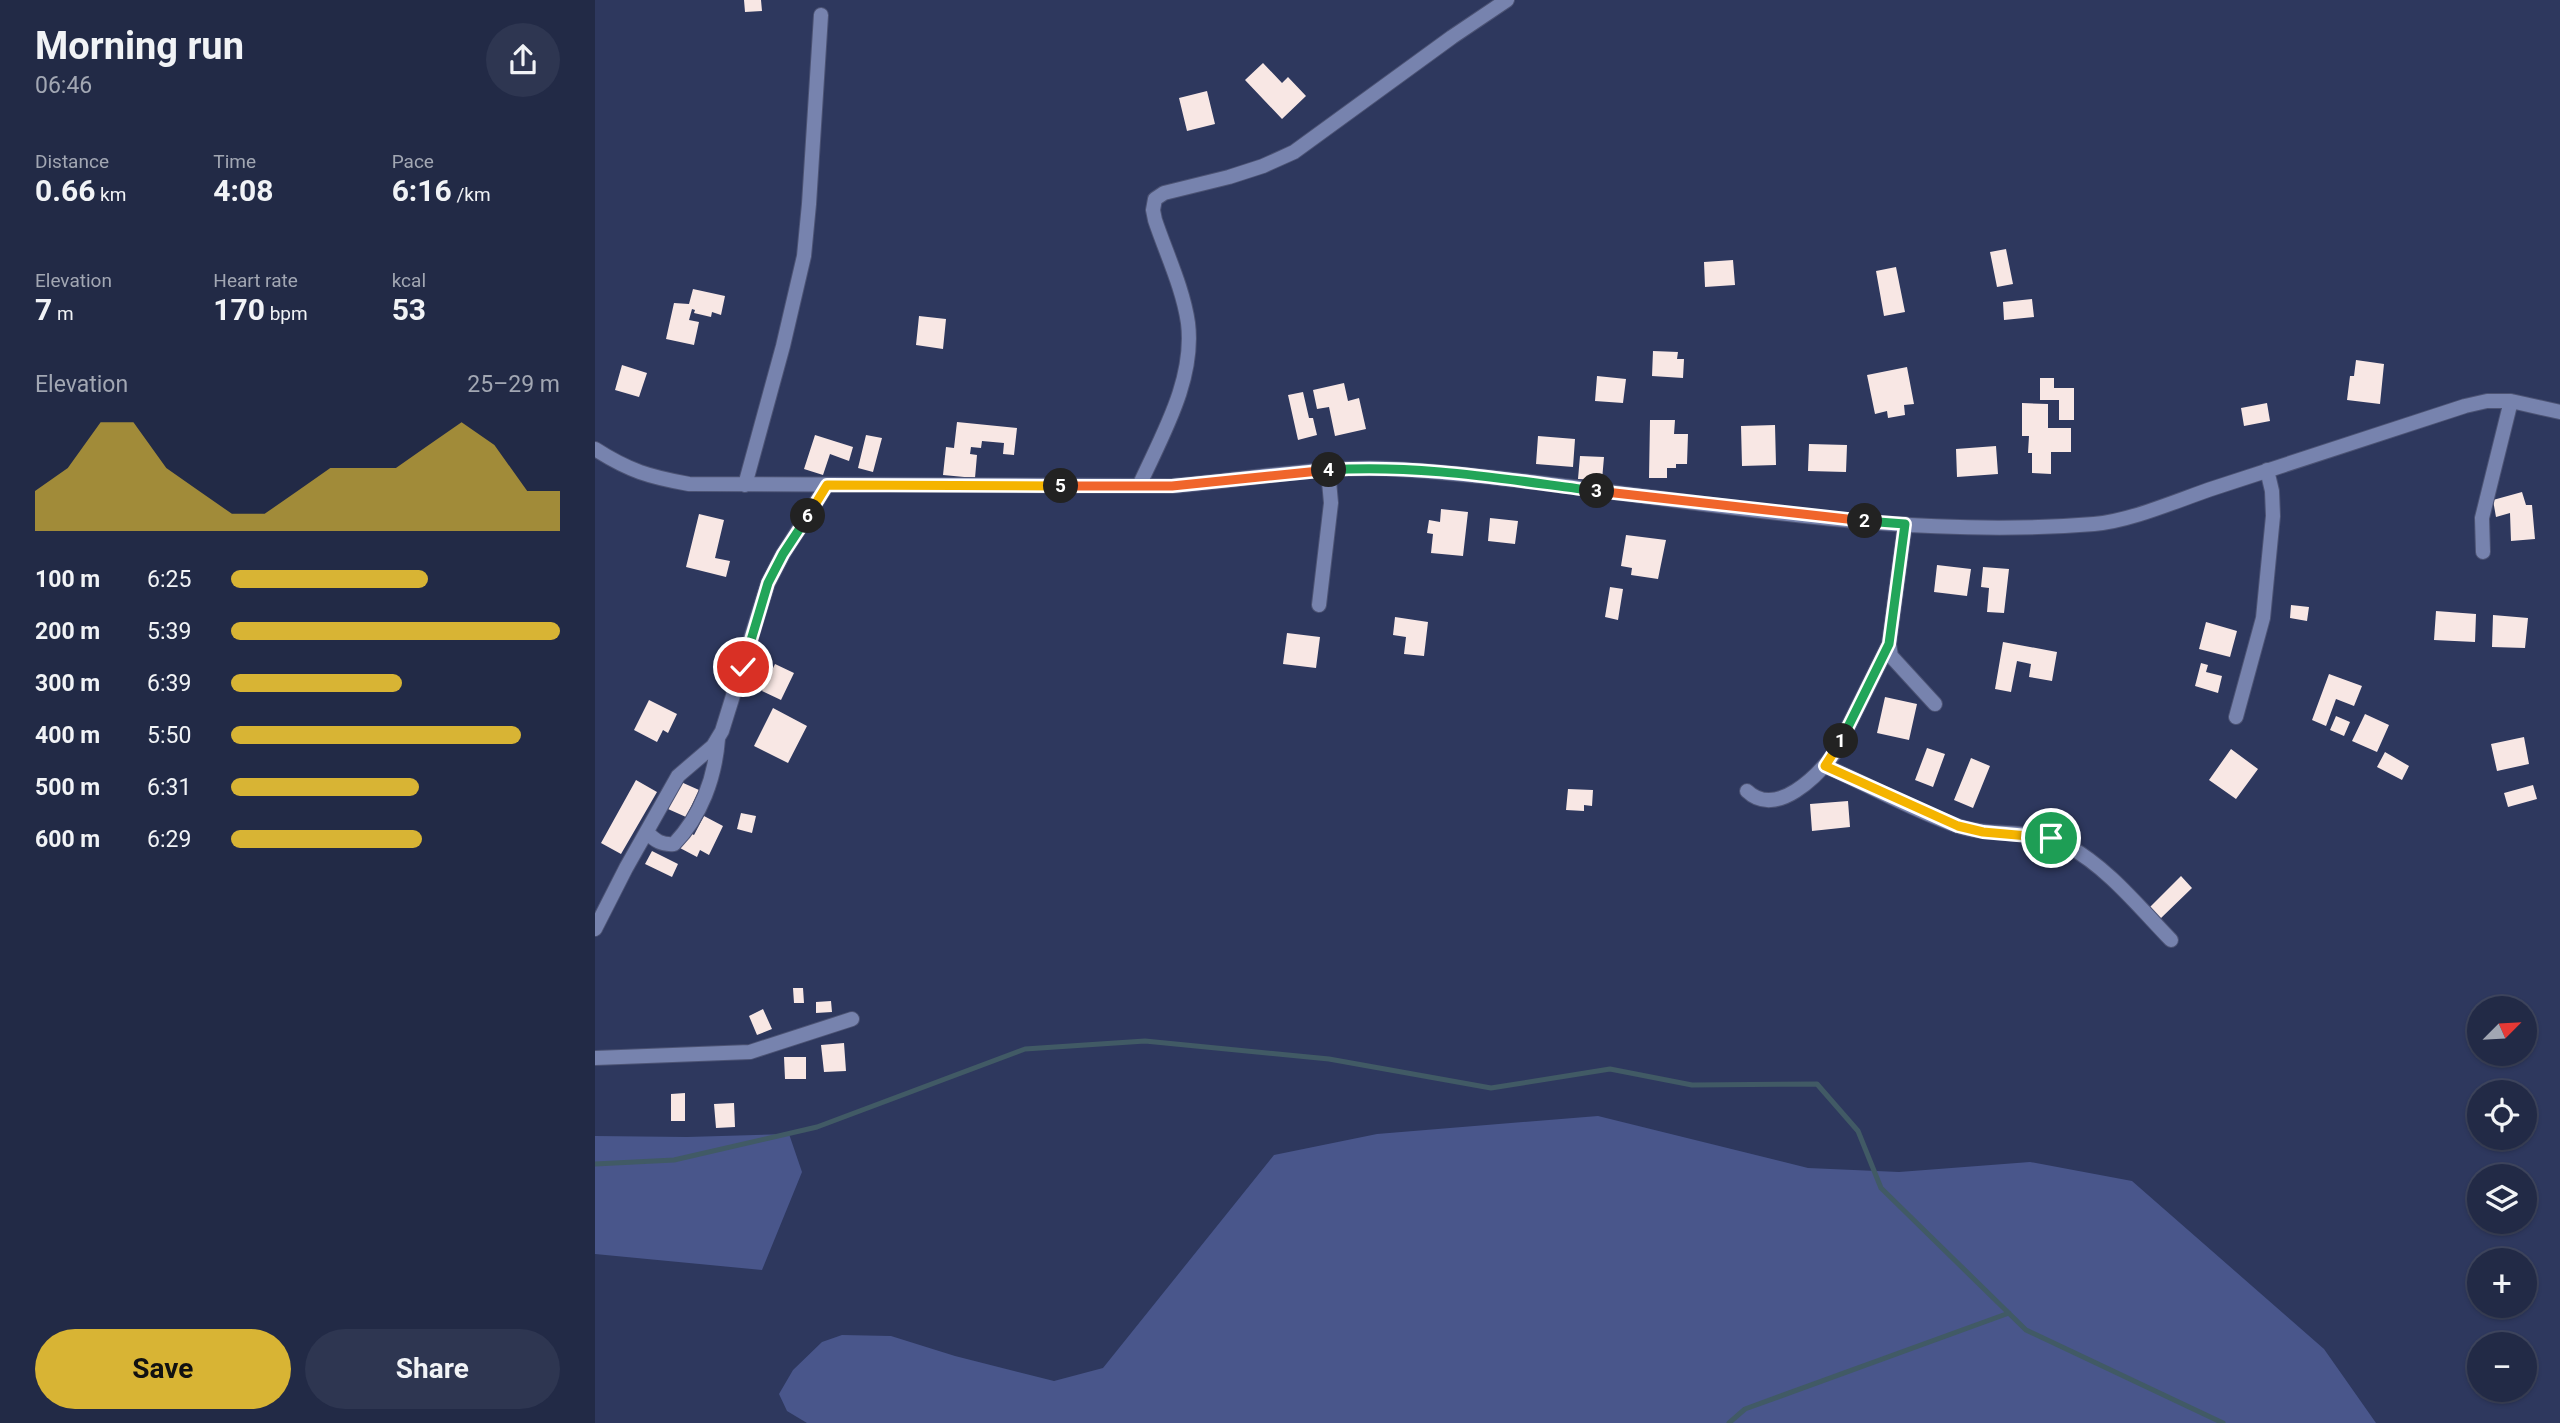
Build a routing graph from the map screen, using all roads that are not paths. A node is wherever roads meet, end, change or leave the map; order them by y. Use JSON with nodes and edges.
{"nodes":[{"id":1,"x":1507,"y":0,"type":"edge"},
{"id":2,"x":821,"y":15,"type":"dead end"},
{"id":3,"x":2511,"y":401,"type":"junction"},
{"id":4,"x":2560,"y":412,"type":"edge"},
{"id":5,"x":595,"y":449,"type":"edge"},
{"id":6,"x":1328,"y":470,"type":"junction"},
{"id":7,"x":2267,"y":470,"type":"junction"},
{"id":8,"x":745,"y":485,"type":"junction"},
{"id":9,"x":827,"y":485,"type":"junction"},
{"id":10,"x":1139,"y":486,"type":"junction"},
{"id":11,"x":1905,"y":524,"type":"junction"},
{"id":12,"x":2483,"y":552,"type":"dead end"},
{"id":13,"x":1319,"y":605,"type":"dead end"},
{"id":14,"x":1889,"y":644,"type":"junction"},
{"id":15,"x":1935,"y":704,"type":"dead end"},
{"id":16,"x":2236,"y":717,"type":"dead end"},
{"id":17,"x":718,"y":738,"type":"junction"},
{"id":18,"x":1825,"y":766,"type":"junction"},
{"id":19,"x":1747,"y":791,"type":"dead end"},
{"id":20,"x":647,"y":832,"type":"junction"},
{"id":21,"x":595,"y":929,"type":"edge"},
{"id":22,"x":2171,"y":940,"type":"dead end"},
{"id":23,"x":852,"y":1019,"type":"dead end"},
{"id":24,"x":595,"y":1058,"type":"edge"}],
"edges":[{"from":1,"to":10,"type":"street"},
{"from":2,"to":8,"type":"street"},
{"from":3,"to":4,"type":"street"},
{"from":3,"to":7,"type":"street"},
{"from":3,"to":12,"type":"street"},
{"from":5,"to":8,"type":"street"},
{"from":6,"to":10,"type":"street"},
{"from":6,"to":11,"type":"street"},
{"from":6,"to":13,"type":"street"},
{"from":7,"to":11,"type":"street"},
{"from":7,"to":16,"type":"street"},
{"from":8,"to":9,"type":"street"},
{"from":9,"to":10,"type":"street"},
{"from":9,"to":17,"type":"street"},
{"from":11,"to":14,"type":"street"},
{"from":14,"to":15,"type":"street"},
{"from":14,"to":18,"type":"street"},
{"from":17,"to":20,"type":"street"},
{"from":17,"to":20,"type":"street"},
{"from":18,"to":19,"type":"street"},
{"from":18,"to":22,"type":"street"},
{"from":20,"to":21,"type":"street"},
{"from":23,"to":24,"type":"street"}]}
